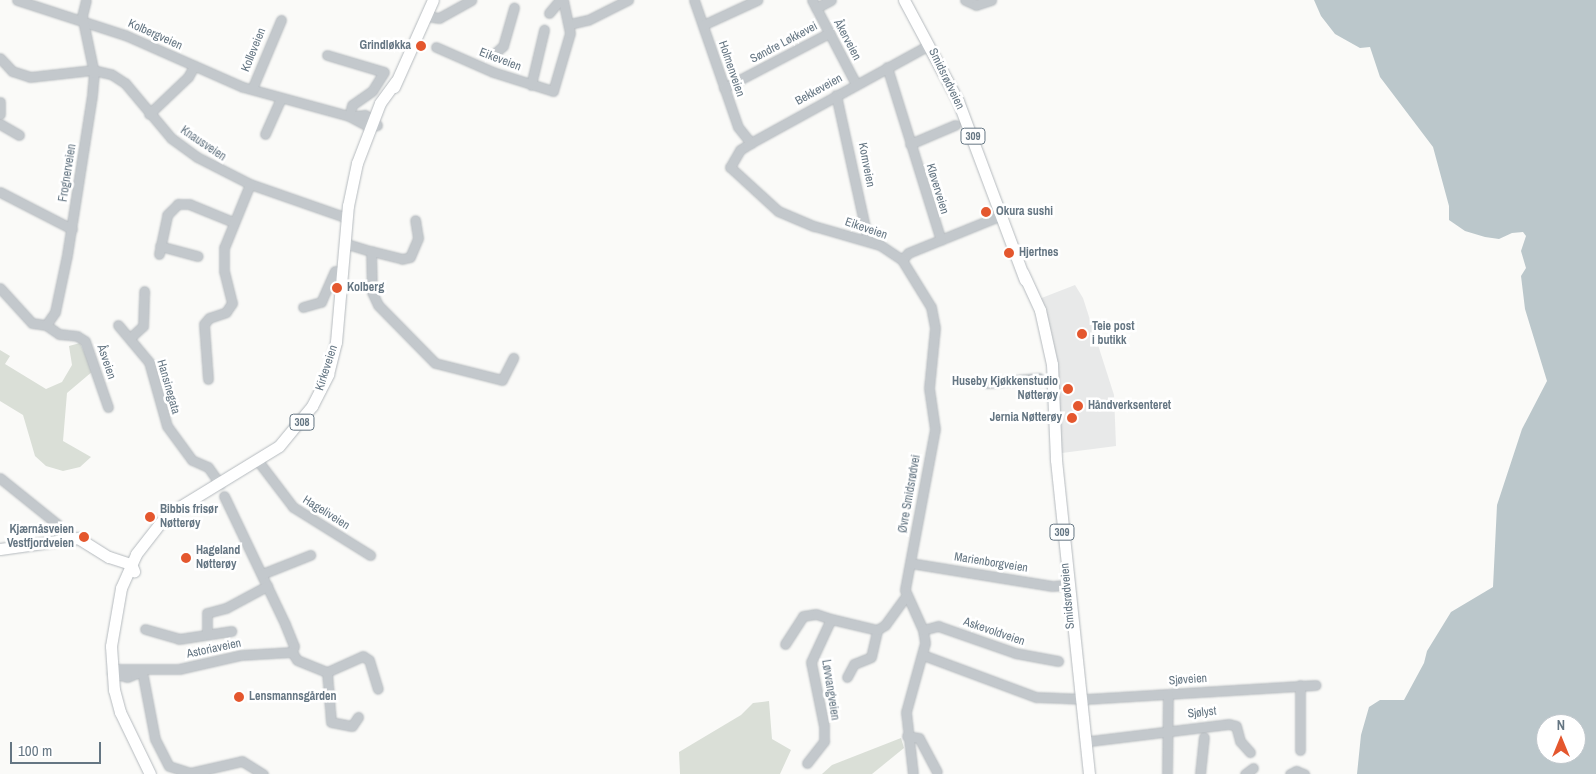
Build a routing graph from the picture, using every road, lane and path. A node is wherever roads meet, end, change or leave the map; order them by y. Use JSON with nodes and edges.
{"nodes":[{"id":1,"x":17,"y":0,"type":"edge"},
{"id":2,"x":86,"y":0,"type":"edge"},
{"id":3,"x":471,"y":0,"type":"edge"},
{"id":4,"x":562,"y":0,"type":"edge"},
{"id":5,"x":628,"y":0,"type":"edge"},
{"id":6,"x":694,"y":0,"type":"edge"},
{"id":7,"x":757,"y":0,"type":"edge"},
{"id":8,"x":831,"y":0,"type":"edge"},
{"id":9,"x":904,"y":0,"type":"edge"},
{"id":10,"x":965,"y":0,"type":"edge"},
{"id":11,"x":991,"y":0,"type":"edge"},
{"id":12,"x":814,"y":4,"type":"edge"},
{"id":13,"x":430,"y":7,"type":"edge"},
{"id":14,"x":514,"y":8,"type":"dead end"},
{"id":15,"x":549,"y":13,"type":"dead end"},
{"id":16,"x":281,"y":20,"type":"dead end"},
{"id":17,"x":83,"y":21,"type":"junction"},
{"id":18,"x":570,"y":24,"type":"junction"},
{"id":19,"x":703,"y":25,"type":"junction"},
{"id":20,"x":544,"y":30,"type":"dead end"},
{"id":21,"x":829,"y":33,"type":"junction"},
{"id":22,"x":930,"y":44,"type":"junction"},
{"id":23,"x":436,"y":47,"type":"dead end"},
{"id":24,"x":494,"y":54,"type":"dead end"},
{"id":25,"x":327,"y":55,"type":"dead end"},
{"id":26,"x":0,"y":58,"type":"edge"},
{"id":27,"x":194,"y":66,"type":"junction"},
{"id":28,"x":887,"y":67,"type":"junction"},
{"id":29,"x":4,"y":70,"type":"edge"},
{"id":30,"x":93,"y":70,"type":"junction"},
{"id":31,"x":856,"y":84,"type":"junction"},
{"id":32,"x":531,"y":85,"type":"junction"},
{"id":33,"x":724,"y":88,"type":"junction"},
{"id":34,"x":252,"y":89,"type":"junction"},
{"id":35,"x":836,"y":95,"type":"junction"},
{"id":36,"x":281,"y":98,"type":"junction"},
{"id":37,"x":0,"y":102,"type":"edge"},
{"id":38,"x":0,"y":114,"type":"edge"},
{"id":39,"x":150,"y":114,"type":"junction"},
{"id":40,"x":349,"y":116,"type":"junction"},
{"id":41,"x":374,"y":123,"type":"junction"},
{"id":42,"x":0,"y":124,"type":"edge"},
{"id":43,"x":955,"y":125,"type":"dead end"},
{"id":44,"x":265,"y":134,"type":"dead end"},
{"id":45,"x":18,"y":135,"type":"dead end"},
{"id":46,"x":751,"y":142,"type":"junction"},
{"id":47,"x":910,"y":144,"type":"junction"},
{"id":48,"x":730,"y":167,"type":"joint"},
{"id":49,"x":250,"y":184,"type":"junction"},
{"id":50,"x":0,"y":192,"type":"edge"},
{"id":51,"x":1002,"y":215,"type":"junction"},
{"id":52,"x":342,"y":216,"type":"dead end"},
{"id":53,"x":415,"y":220,"type":"dead end"},
{"id":54,"x":233,"y":222,"type":"junction"},
{"id":55,"x":72,"y":229,"type":"junction"},
{"id":56,"x":941,"y":240,"type":"junction"},
{"id":57,"x":868,"y":241,"type":"junction"},
{"id":58,"x":347,"y":244,"type":"junction"},
{"id":59,"x":371,"y":251,"type":"junction"},
{"id":60,"x":198,"y":256,"type":"dead end"},
{"id":61,"x":902,"y":260,"type":"junction"},
{"id":62,"x":340,"y":275,"type":"junction"},
{"id":63,"x":0,"y":288,"type":"edge"},
{"id":64,"x":144,"y":291,"type":"dead end"},
{"id":65,"x":303,"y":307,"type":"dead end"},
{"id":66,"x":46,"y":325,"type":"junction"},
{"id":67,"x":118,"y":325,"type":"dead end"},
{"id":68,"x":130,"y":338,"type":"junction"},
{"id":69,"x":513,"y":358,"type":"dead end"},
{"id":70,"x":1039,"y":378,"type":"dead end"},
{"id":71,"x":208,"y":379,"type":"dead end"},
{"id":72,"x":988,"y":383,"type":"dead end"},
{"id":73,"x":108,"y":407,"type":"dead end"},
{"id":74,"x":258,"y":461,"type":"junction"},
{"id":75,"x":0,"y":478,"type":"edge"},
{"id":76,"x":220,"y":484,"type":"junction"},
{"id":77,"x":224,"y":496,"type":"dead end"},
{"id":78,"x":60,"y":538,"type":"junction"},
{"id":79,"x":0,"y":549,"type":"edge"},
{"id":80,"x":310,"y":555,"type":"dead end"},
{"id":81,"x":370,"y":555,"type":"dead end"},
{"id":82,"x":910,"y":563,"type":"junction"},
{"id":83,"x":130,"y":569,"type":"junction"},
{"id":84,"x":262,"y":574,"type":"junction"},
{"id":85,"x":1067,"y":585,"type":"junction"},
{"id":86,"x":267,"y":586,"type":"junction"},
{"id":87,"x":906,"y":596,"type":"junction"},
{"id":88,"x":831,"y":619,"type":"junction"},
{"id":89,"x":145,"y":629,"type":"dead end"},
{"id":90,"x":877,"y":630,"type":"junction"},
{"id":91,"x":923,"y":630,"type":"junction"},
{"id":92,"x":231,"y":631,"type":"dead end"},
{"id":93,"x":207,"y":634,"type":"junction"},
{"id":94,"x":784,"y":644,"type":"dead end"},
{"id":95,"x":292,"y":652,"type":"junction"},
{"id":96,"x":924,"y":656,"type":"junction"},
{"id":97,"x":1058,"y":661,"type":"dead end"},
{"id":98,"x":142,"y":671,"type":"junction"},
{"id":99,"x":327,"y":672,"type":"junction"},
{"id":100,"x":116,"y":673,"type":"junction"},
{"id":101,"x":847,"y":677,"type":"dead end"},
{"id":102,"x":1300,"y":685,"type":"junction"},
{"id":103,"x":1316,"y":685,"type":"dead end"},
{"id":104,"x":378,"y":689,"type":"dead end"},
{"id":105,"x":1168,"y":694,"type":"junction"},
{"id":106,"x":1078,"y":698,"type":"junction"},
{"id":107,"x":358,"y":717,"type":"dead end"},
{"id":108,"x":1169,"y":730,"type":"junction"},
{"id":109,"x":907,"y":736,"type":"junction"},
{"id":110,"x":1204,"y":737,"type":"dead end"},
{"id":111,"x":1090,"y":741,"type":"dead end"},
{"id":112,"x":1300,"y":750,"type":"dead end"},
{"id":113,"x":1250,"y":752,"type":"dead end"},
{"id":114,"x":807,"y":763,"type":"dead end"},
{"id":115,"x":1253,"y":768,"type":"dead end"},
{"id":116,"x":222,"y":770,"type":"edge"},
{"id":117,"x":174,"y":772,"type":"edge"},
{"id":118,"x":937,"y":772,"type":"dead end"},
{"id":119,"x":150,"y":774,"type":"edge"},
{"id":120,"x":263,"y":774,"type":"edge"},
{"id":121,"x":913,"y":774,"type":"edge"},
{"id":122,"x":1089,"y":774,"type":"edge"},
{"id":123,"x":1167,"y":774,"type":"edge"},
{"id":124,"x":1200,"y":774,"type":"edge"},
{"id":125,"x":1245,"y":774,"type":"edge"},
{"id":126,"x":1290,"y":774,"type":"edge"},
{"id":127,"x":1304,"y":774,"type":"edge"}],
"edges":[{"from":1,"to":17,"type":"street","name":"Kolbergveien"},
{"from":2,"to":17,"type":"street","name":"Frognerveien"},
{"from":3,"to":13,"type":"street"},
{"from":4,"to":15,"type":"street"},
{"from":4,"to":18,"type":"street"},
{"from":5,"to":18,"type":"street"},
{"from":6,"to":19,"type":"street","name":"Holmenveien"},
{"from":7,"to":19,"type":"street"},
{"from":8,"to":12,"type":"street","name":"Åkerveien"},
{"from":9,"to":22,"type":"main road","name":"Smidsrødveien","number":"309"},
{"from":10,"to":11,"type":"street"},
{"from":12,"to":21,"type":"street","name":"Åkerveien"},
{"from":13,"to":41,"type":"main road","name":"Kirkeveien","number":"308"},
{"from":14,"to":24,"type":"street"},
{"from":16,"to":34,"type":"street","name":"Kolleveien"},
{"from":17,"to":27,"type":"street","name":"Kolbergveien"},
{"from":17,"to":30,"type":"street","name":"Frognerveien"},
{"from":18,"to":32,"type":"street","name":"Eikeveien"},
{"from":19,"to":33,"type":"street","name":"Holmenveien"},
{"from":20,"to":32,"type":"street"},
{"from":21,"to":31,"type":"street","name":"Åkerveien"},
{"from":21,"to":33,"type":"street","name":"Søndre Løkkevei"},
{"from":22,"to":28,"type":"street","name":"Bekkeveien"},
{"from":22,"to":51,"type":"main road","name":"Smidsrødveien","number":"309"},
{"from":23,"to":32,"type":"street","name":"Eikeveien"},
{"from":25,"to":40,"type":"street"},
{"from":26,"to":29,"type":"street"},
{"from":27,"to":34,"type":"street","name":"Kolbergveien"},
{"from":27,"to":39,"type":"street"},
{"from":28,"to":31,"type":"street","name":"Bekkeveien"},
{"from":28,"to":47,"type":"street","name":"Kløverveien"},
{"from":29,"to":30,"type":"street"},
{"from":30,"to":39,"type":"street","name":"Knausveien"},
{"from":30,"to":55,"type":"street","name":"Frognerveien"},
{"from":31,"to":35,"type":"street","name":"Bekkeveien"},
{"from":33,"to":46,"type":"street","name":"Holmenveien"},
{"from":34,"to":36,"type":"street","name":"Kolbergveien"},
{"from":35,"to":46,"type":"street","name":"Bekkeveien"},
{"from":35,"to":57,"type":"street","name":"Kornveien"},
{"from":36,"to":40,"type":"street","name":"Kolbergveien"},
{"from":36,"to":44,"type":"street"},
{"from":37,"to":38,"type":"street"},
{"from":39,"to":49,"type":"street","name":"Knausveien"},
{"from":40,"to":41,"type":"street","name":"Kolbergveien"},
{"from":41,"to":58,"type":"main road","name":"Kirkeveien","number":"308"},
{"from":42,"to":45,"type":"street"},
{"from":43,"to":47,"type":"street"},
{"from":46,"to":48,"type":"street","name":"Bekkeveien"},
{"from":47,"to":56,"type":"street","name":"Kløverveien"},
{"from":48,"to":57,"type":"street","name":"Eikeveien"},
{"from":49,"to":52,"type":"street","name":"Knausveien"},
{"from":49,"to":54,"type":"street"},
{"from":50,"to":55,"type":"street"},
{"from":51,"to":56,"type":"street"},
{"from":51,"to":85,"type":"main road","name":"Smidsrødveien","number":"309"},
{"from":53,"to":59,"type":"street"},
{"from":54,"to":60,"type":"street"},
{"from":54,"to":71,"type":"street"},
{"from":55,"to":66,"type":"street","name":"Frognerveien"},
{"from":56,"to":61,"type":"street"},
{"from":57,"to":61,"type":"street","name":"Eikeveien"},
{"from":58,"to":59,"type":"street"},
{"from":58,"to":62,"type":"main road","name":"Kirkeveien","number":"308"},
{"from":59,"to":69,"type":"street"},
{"from":61,"to":82,"type":"street","name":"Øvre Smidsrødvei"},
{"from":62,"to":65,"type":"street","name":"Kirkeveien"},
{"from":62,"to":74,"type":"main road","name":"Kirkeveien","number":"308"},
{"from":63,"to":66,"type":"street","name":"Åsveien"},
{"from":64,"to":68,"type":"street"},
{"from":66,"to":73,"type":"street","name":"Åsveien"},
{"from":67,"to":68,"type":"street","name":"Hansinegata"},
{"from":68,"to":76,"type":"street","name":"Hansinegata"},
{"from":70,"to":72,"type":"street"},
{"from":74,"to":76,"type":"main road","name":"Kirkeveien","number":"308"},
{"from":74,"to":81,"type":"street","name":"Hageliveien"},
{"from":75,"to":78,"type":"street"},
{"from":76,"to":83,"type":"main road","name":"Kirkeveien","number":"308"},
{"from":77,"to":84,"type":"street"},
{"from":78,"to":79,"type":"main road"},
{"from":78,"to":83,"type":"main road"},
{"from":80,"to":84,"type":"street"},
{"from":82,"to":85,"type":"street","name":"Marienborgveien"},
{"from":82,"to":87,"type":"street","name":"Øvre Smidsrødvei"},
{"from":83,"to":100,"type":"main road","name":"Kirkeveien","number":"308"},
{"from":84,"to":86,"type":"street"},
{"from":85,"to":106,"type":"main road","name":"Smidsrødveien","number":"309"},
{"from":86,"to":93,"type":"street"},
{"from":86,"to":95,"type":"street"},
{"from":87,"to":90,"type":"street"},
{"from":87,"to":91,"type":"street"},
{"from":88,"to":90,"type":"street"},
{"from":88,"to":94,"type":"street"},
{"from":88,"to":114,"type":"street","name":"Løvvangveien"},
{"from":89,"to":93,"type":"street"},
{"from":90,"to":101,"type":"street","name":"Løvvangveien"},
{"from":91,"to":96,"type":"street"},
{"from":91,"to":97,"type":"street","name":"Askevoldveien"},
{"from":92,"to":93,"type":"street"},
{"from":95,"to":98,"type":"street","name":"Astoriaveien"},
{"from":95,"to":99,"type":"street"},
{"from":96,"to":106,"type":"street","name":"Sjøveien"},
{"from":96,"to":109,"type":"street"},
{"from":98,"to":100,"type":"street","name":"Astoriaveien"},
{"from":98,"to":117,"type":"street"},
{"from":99,"to":104,"type":"street"},
{"from":99,"to":107,"type":"street"},
{"from":100,"to":119,"type":"main road","name":"Kirkeveien","number":"308"},
{"from":102,"to":103,"type":"street","name":"Sjøveien"},
{"from":102,"to":105,"type":"street","name":"Sjøveien"},
{"from":102,"to":112,"type":"street"},
{"from":105,"to":106,"type":"street","name":"Sjøveien"},
{"from":105,"to":108,"type":"street","name":"Sjølyst"},
{"from":106,"to":122,"type":"main road","name":"Smidsrødveien","number":"309"},
{"from":108,"to":111,"type":"street","name":"Sjølyst"},
{"from":108,"to":113,"type":"street","name":"Sjølyst"},
{"from":108,"to":123,"type":"street","name":"Sjølyst"},
{"from":109,"to":118,"type":"street"},
{"from":109,"to":121,"type":"street"},
{"from":110,"to":124,"type":"street","name":"Sjølyst"},
{"from":115,"to":125,"type":"street"},
{"from":116,"to":117,"type":"street"},
{"from":116,"to":120,"type":"street"},
{"from":126,"to":127,"type":"street"}]}
